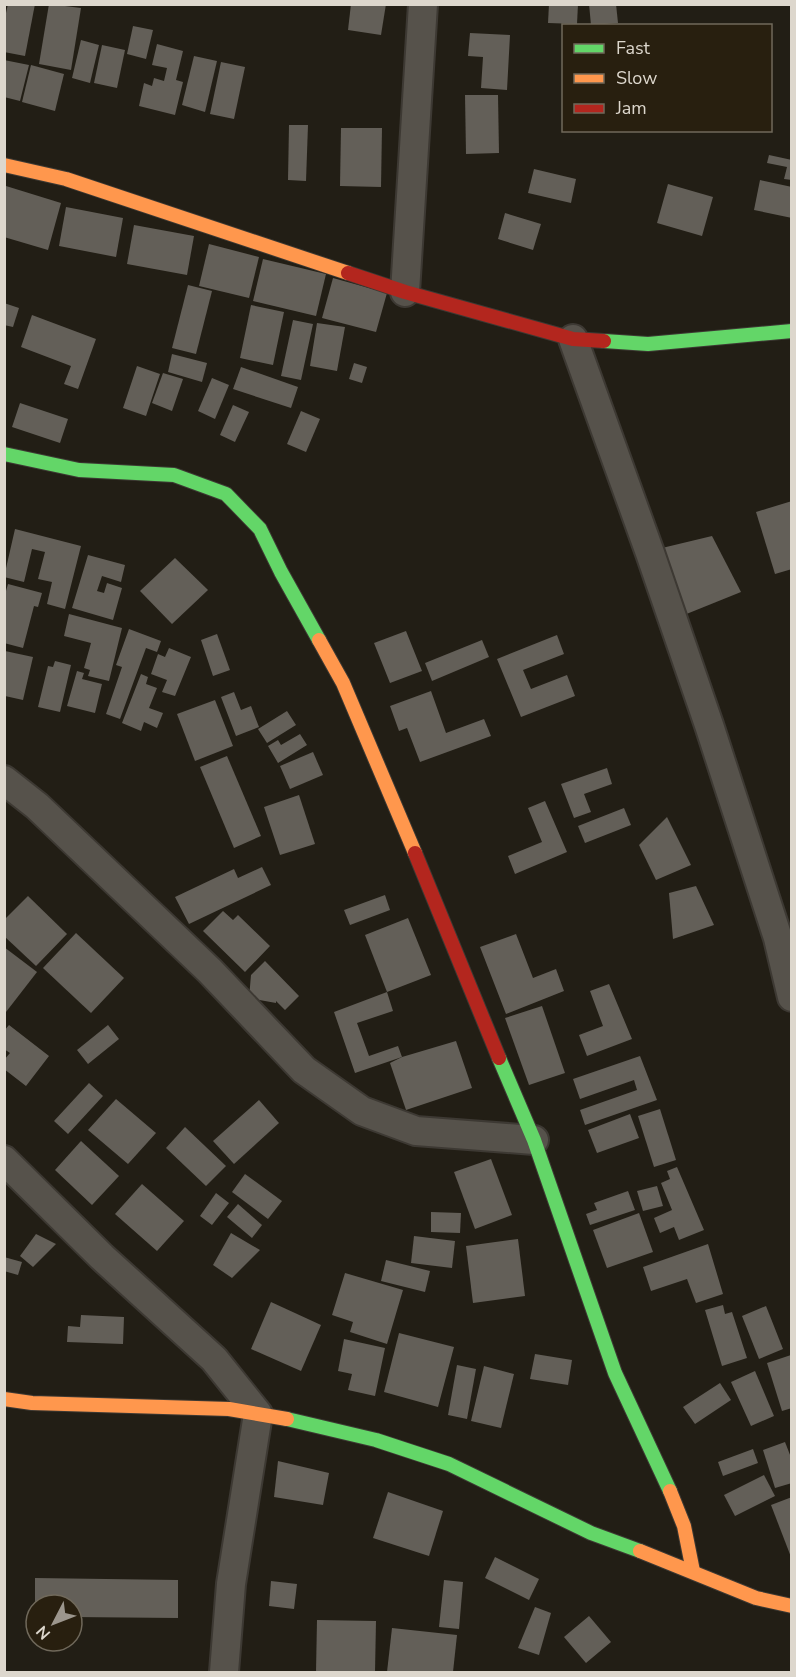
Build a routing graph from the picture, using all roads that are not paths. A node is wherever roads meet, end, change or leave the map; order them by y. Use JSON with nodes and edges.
{"nodes":[{"id":1,"x":423,"y":4,"type":"edge"},
{"id":2,"x":4,"y":165,"type":"edge"},
{"id":3,"x":405,"y":292,"type":"junction"},
{"id":4,"x":792,"y":331,"type":"edge"},
{"id":5,"x":573,"y":339,"type":"junction"},
{"id":6,"x":4,"y":454,"type":"edge"},
{"id":7,"x":4,"y":780,"type":"edge"},
{"id":8,"x":792,"y":997,"type":"edge"},
{"id":9,"x":534,"y":1140,"type":"junction"},
{"id":10,"x":4,"y":1160,"type":"edge"},
{"id":11,"x":4,"y":1399,"type":"edge"},
{"id":12,"x":258,"y":1414,"type":"junction"},
{"id":13,"x":693,"y":1571,"type":"junction"},
{"id":14,"x":792,"y":1606,"type":"edge"},
{"id":15,"x":224,"y":1672,"type":"edge"}],
"edges":[{"from":1,"to":3,"type":"street"},
{"from":2,"to":3,"type":"street"},
{"from":3,"to":5,"type":"street"},
{"from":4,"to":5,"type":"street"},
{"from":5,"to":8,"type":"street"},
{"from":6,"to":9,"type":"street"},
{"from":7,"to":9,"type":"street"},
{"from":9,"to":13,"type":"street"},
{"from":10,"to":12,"type":"street"},
{"from":11,"to":12,"type":"street"},
{"from":12,"to":13,"type":"street"},
{"from":12,"to":15,"type":"street"},
{"from":13,"to":14,"type":"street"}]}
